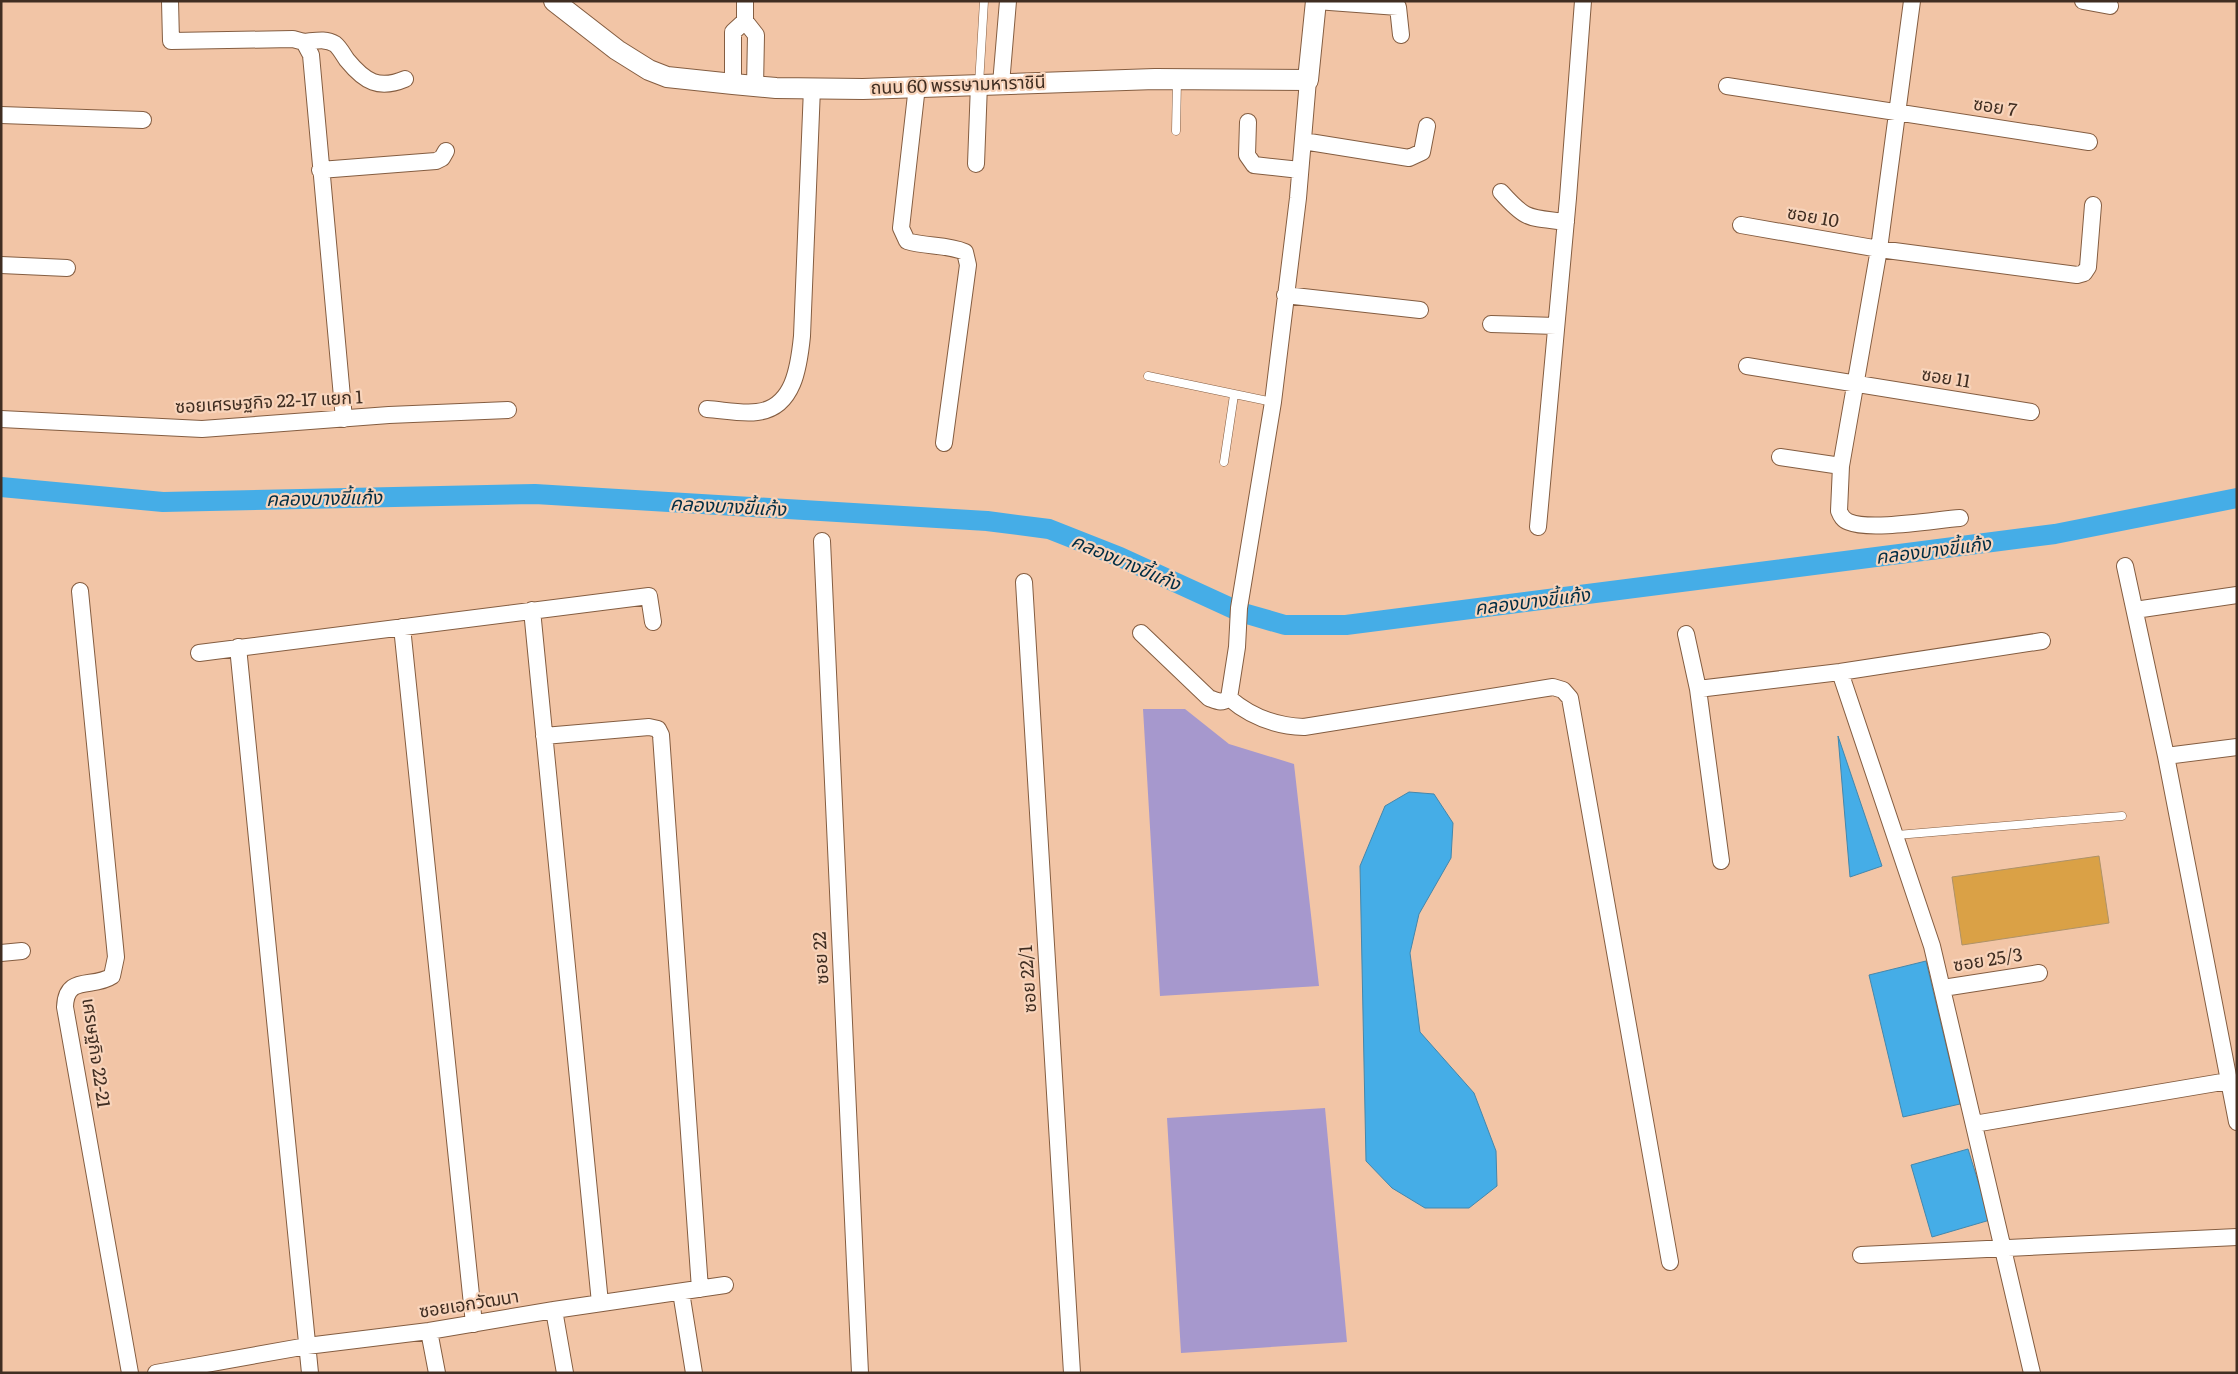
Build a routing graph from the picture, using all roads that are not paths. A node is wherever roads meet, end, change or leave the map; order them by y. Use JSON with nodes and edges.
{"nodes":[{"id":1,"x":170,"y":1,"type":"edge"},
{"id":2,"x":554,"y":1,"type":"edge"},
{"id":3,"x":745,"y":1,"type":"edge"},
{"id":4,"x":984,"y":1,"type":"edge"},
{"id":5,"x":1008,"y":1,"type":"edge"},
{"id":6,"x":1316,"y":1,"type":"edge"},
{"id":7,"x":1583,"y":1,"type":"edge"},
{"id":8,"x":1912,"y":1,"type":"edge"},
{"id":9,"x":2083,"y":1,"type":"edge"},
{"id":10,"x":2110,"y":6,"type":"dead end"},
{"id":11,"x":745,"y":21,"type":"junction"},
{"id":12,"x":1401,"y":35,"type":"dead end"},
{"id":13,"x":304,"y":42,"type":"junction"},
{"id":14,"x":405,"y":79,"type":"dead end"},
{"id":15,"x":1177,"y":80,"type":"junction"},
{"id":16,"x":1308,"y":80,"type":"junction"},
{"id":17,"x":732,"y":84,"type":"junction"},
{"id":18,"x":979,"y":84,"type":"junction"},
{"id":19,"x":1001,"y":84,"type":"junction"},
{"id":20,"x":917,"y":86,"type":"junction"},
{"id":21,"x":1727,"y":86,"type":"dead end"},
{"id":22,"x":755,"y":87,"type":"junction"},
{"id":23,"x":812,"y":88,"type":"junction"},
{"id":24,"x":1896,"y":112,"type":"junction"},
{"id":25,"x":1,"y":115,"type":"edge"},
{"id":26,"x":143,"y":120,"type":"dead end"},
{"id":27,"x":1248,"y":122,"type":"dead end"},
{"id":28,"x":1427,"y":126,"type":"dead end"},
{"id":29,"x":1176,"y":131,"type":"dead end"},
{"id":30,"x":1303,"y":141,"type":"junction"},
{"id":31,"x":2089,"y":142,"type":"dead end"},
{"id":32,"x":446,"y":151,"type":"dead end"},
{"id":33,"x":976,"y":164,"type":"dead end"},
{"id":34,"x":320,"y":170,"type":"junction"},
{"id":35,"x":1300,"y":170,"type":"junction"},
{"id":36,"x":1501,"y":192,"type":"dead end"},
{"id":37,"x":2093,"y":205,"type":"dead end"},
{"id":38,"x":1566,"y":222,"type":"junction"},
{"id":39,"x":1741,"y":225,"type":"dead end"},
{"id":40,"x":1878,"y":249,"type":"junction"},
{"id":41,"x":1,"y":265,"type":"edge"},
{"id":42,"x":67,"y":268,"type":"dead end"},
{"id":43,"x":1285,"y":295,"type":"junction"},
{"id":44,"x":1420,"y":310,"type":"dead end"},
{"id":45,"x":1491,"y":324,"type":"dead end"},
{"id":46,"x":1556,"y":326,"type":"junction"},
{"id":47,"x":1747,"y":366,"type":"dead end"},
{"id":48,"x":1148,"y":376,"type":"dead end"},
{"id":49,"x":1854,"y":384,"type":"junction"},
{"id":50,"x":1234,"y":395,"type":"junction"},
{"id":51,"x":1273,"y":402,"type":"junction"},
{"id":52,"x":707,"y":409,"type":"dead end"},
{"id":53,"x":508,"y":410,"type":"dead end"},
{"id":54,"x":2031,"y":412,"type":"dead end"},
{"id":55,"x":1,"y":419,"type":"edge"},
{"id":56,"x":344,"y":419,"type":"junction"},
{"id":57,"x":944,"y":443,"type":"dead end"},
{"id":58,"x":1780,"y":458,"type":"dead end"},
{"id":59,"x":1224,"y":462,"type":"dead end"},
{"id":60,"x":1841,"y":466,"type":"junction"},
{"id":61,"x":1960,"y":518,"type":"dead end"},
{"id":62,"x":1538,"y":527,"type":"dead end"},
{"id":63,"x":822,"y":541,"type":"dead end"},
{"id":64,"x":2125,"y":566,"type":"dead end"},
{"id":65,"x":1024,"y":582,"type":"dead end"},
{"id":66,"x":80,"y":591,"type":"dead end"},
{"id":67,"x":2237,"y":595,"type":"edge"},
{"id":68,"x":532,"y":610,"type":"junction"},
{"id":69,"x":2135,"y":610,"type":"junction"},
{"id":70,"x":653,"y":622,"type":"dead end"},
{"id":71,"x":402,"y":627,"type":"junction"},
{"id":72,"x":1140,"y":633,"type":"dead end"},
{"id":73,"x":1686,"y":634,"type":"dead end"},
{"id":74,"x":2042,"y":641,"type":"dead end"},
{"id":75,"x":238,"y":648,"type":"junction"},
{"id":76,"x":199,"y":652,"type":"dead end"},
{"id":77,"x":1840,"y":672,"type":"junction"},
{"id":78,"x":1698,"y":689,"type":"junction"},
{"id":79,"x":1229,"y":698,"type":"junction"},
{"id":80,"x":544,"y":736,"type":"junction"},
{"id":81,"x":2237,"y":747,"type":"edge"},
{"id":82,"x":2166,"y":756,"type":"junction"},
{"id":83,"x":2122,"y":816,"type":"dead end"},
{"id":84,"x":1897,"y":835,"type":"junction"},
{"id":85,"x":1721,"y":861,"type":"dead end"},
{"id":86,"x":22,"y":951,"type":"dead end"},
{"id":87,"x":1,"y":953,"type":"edge"},
{"id":88,"x":2039,"y":973,"type":"dead end"},
{"id":89,"x":1943,"y":988,"type":"junction"},
{"id":90,"x":2228,"y":1081,"type":"junction"},
{"id":91,"x":2237,"y":1122,"type":"edge"},
{"id":92,"x":1974,"y":1124,"type":"junction"},
{"id":93,"x":2237,"y":1237,"type":"edge"},
{"id":94,"x":2002,"y":1249,"type":"junction"},
{"id":95,"x":1861,"y":1255,"type":"dead end"},
{"id":96,"x":1670,"y":1262,"type":"dead end"},
{"id":97,"x":725,"y":1285,"type":"dead end"},
{"id":98,"x":700,"y":1289,"type":"junction"},
{"id":99,"x":682,"y":1292,"type":"junction"},
{"id":100,"x":600,"y":1303,"type":"junction"},
{"id":101,"x":554,"y":1310,"type":"junction"},
{"id":102,"x":474,"y":1324,"type":"junction"},
{"id":103,"x":429,"y":1331,"type":"junction"},
{"id":104,"x":306,"y":1346,"type":"junction"},
{"id":105,"x":130,"y":1373,"type":"edge"},
{"id":106,"x":156,"y":1373,"type":"edge"},
{"id":107,"x":310,"y":1373,"type":"edge"},
{"id":108,"x":437,"y":1373,"type":"edge"},
{"id":109,"x":565,"y":1373,"type":"edge"},
{"id":110,"x":694,"y":1373,"type":"edge"},
{"id":111,"x":860,"y":1373,"type":"edge"},
{"id":112,"x":1072,"y":1373,"type":"edge"},
{"id":113,"x":2032,"y":1373,"type":"edge"}],
"edges":[{"from":1,"to":13,"type":"street"},
{"from":2,"to":17,"type":"street","name":"ถนน 60 พรรษามหาราชินี"},
{"from":3,"to":11,"type":"street"},
{"from":4,"to":18,"type":"lane"},
{"from":5,"to":19,"type":"street"},
{"from":6,"to":12,"type":"street"},
{"from":6,"to":16,"type":"street"},
{"from":7,"to":38,"type":"street"},
{"from":8,"to":24,"type":"street"},
{"from":9,"to":10,"type":"street"},
{"from":11,"to":17,"type":"street"},
{"from":11,"to":22,"type":"street"},
{"from":13,"to":14,"type":"street"},
{"from":13,"to":34,"type":"street"},
{"from":15,"to":16,"type":"street","name":"ถนน 60 พรรษามหาราชินี"},
{"from":15,"to":19,"type":"street","name":"ถนน 60 พรรษามหาราชินี"},
{"from":15,"to":29,"type":"lane"},
{"from":16,"to":30,"type":"street"},
{"from":17,"to":22,"type":"street","name":"ถนน 60 พรรษามหาราชินี"},
{"from":18,"to":19,"type":"street","name":"ถนน 60 พรรษามหาราชินี"},
{"from":18,"to":20,"type":"street","name":"ถนน 60 พรรษามหาราชินี"},
{"from":18,"to":33,"type":"street"},
{"from":20,"to":23,"type":"street","name":"ถนน 60 พรรษามหาราชินี"},
{"from":20,"to":57,"type":"street"},
{"from":21,"to":24,"type":"street","name":"ซอย 7"},
{"from":22,"to":23,"type":"street","name":"ถนน 60 พรรษามหาราชินี"},
{"from":23,"to":52,"type":"street"},
{"from":24,"to":31,"type":"street","name":"ซอย 7"},
{"from":24,"to":40,"type":"street"},
{"from":25,"to":26,"type":"street"},
{"from":27,"to":35,"type":"street"},
{"from":28,"to":30,"type":"street"},
{"from":30,"to":35,"type":"street"},
{"from":32,"to":34,"type":"street"},
{"from":34,"to":56,"type":"street"},
{"from":35,"to":43,"type":"street"},
{"from":36,"to":38,"type":"street"},
{"from":37,"to":40,"type":"street","name":"ซอย 10"},
{"from":38,"to":46,"type":"street"},
{"from":39,"to":40,"type":"street","name":"ซอย 10"},
{"from":40,"to":49,"type":"street"},
{"from":41,"to":42,"type":"street"},
{"from":43,"to":44,"type":"street"},
{"from":43,"to":51,"type":"street"},
{"from":45,"to":46,"type":"street"},
{"from":46,"to":62,"type":"street"},
{"from":47,"to":49,"type":"street","name":"ซอย 11"},
{"from":48,"to":50,"type":"lane"},
{"from":49,"to":54,"type":"street","name":"ซอย 11"},
{"from":49,"to":60,"type":"street"},
{"from":50,"to":51,"type":"lane"},
{"from":50,"to":59,"type":"lane"},
{"from":51,"to":79,"type":"street"},
{"from":53,"to":56,"type":"street","name":"ซอยเศรษฐกิจ 22-17 แยก 1"},
{"from":55,"to":56,"type":"street","name":"ซอยเศรษฐกิจ 22-17 แยก 1"},
{"from":58,"to":60,"type":"street"},
{"from":60,"to":61,"type":"street"},
{"from":63,"to":111,"type":"street","name":"ซอย 22"},
{"from":64,"to":69,"type":"street"},
{"from":65,"to":112,"type":"street","name":"ซอย 22/1"},
{"from":66,"to":105,"type":"street","name":"เศรษฐกิจ 22-21"},
{"from":67,"to":69,"type":"street"},
{"from":68,"to":70,"type":"street"},
{"from":68,"to":71,"type":"street"},
{"from":68,"to":80,"type":"street"},
{"from":69,"to":82,"type":"street"},
{"from":71,"to":75,"type":"street"},
{"from":71,"to":102,"type":"street"},
{"from":72,"to":79,"type":"street"},
{"from":73,"to":78,"type":"street"},
{"from":74,"to":77,"type":"street"},
{"from":75,"to":76,"type":"street"},
{"from":75,"to":104,"type":"street"},
{"from":77,"to":78,"type":"street"},
{"from":77,"to":84,"type":"street"},
{"from":78,"to":85,"type":"street"},
{"from":79,"to":96,"type":"street"},
{"from":80,"to":98,"type":"street"},
{"from":80,"to":100,"type":"street"},
{"from":81,"to":82,"type":"street"},
{"from":82,"to":90,"type":"street"},
{"from":83,"to":84,"type":"lane"},
{"from":84,"to":89,"type":"street"},
{"from":86,"to":87,"type":"street"},
{"from":88,"to":89,"type":"street","name":"ซอย 25/3"},
{"from":89,"to":92,"type":"street"},
{"from":90,"to":91,"type":"street"},
{"from":90,"to":92,"type":"street"},
{"from":92,"to":94,"type":"street"},
{"from":93,"to":94,"type":"street"},
{"from":94,"to":95,"type":"street"},
{"from":94,"to":113,"type":"street"},
{"from":97,"to":98,"type":"street","name":"ซอยเอกวัฒนา"},
{"from":98,"to":99,"type":"street","name":"ซอยเอกวัฒนา"},
{"from":99,"to":100,"type":"street","name":"ซอยเอกวัฒนา"},
{"from":99,"to":110,"type":"street"},
{"from":100,"to":101,"type":"street","name":"ซอยเอกวัฒนา"},
{"from":101,"to":102,"type":"street","name":"ซอยเอกวัฒนา"},
{"from":101,"to":109,"type":"street"},
{"from":102,"to":103,"type":"street","name":"ซอยเอกวัฒนา"},
{"from":103,"to":104,"type":"street","name":"ซอยเอกวัฒนา"},
{"from":103,"to":108,"type":"street"},
{"from":104,"to":106,"type":"street","name":"ซอยเอกวัฒนา"},
{"from":104,"to":107,"type":"street"}]}
